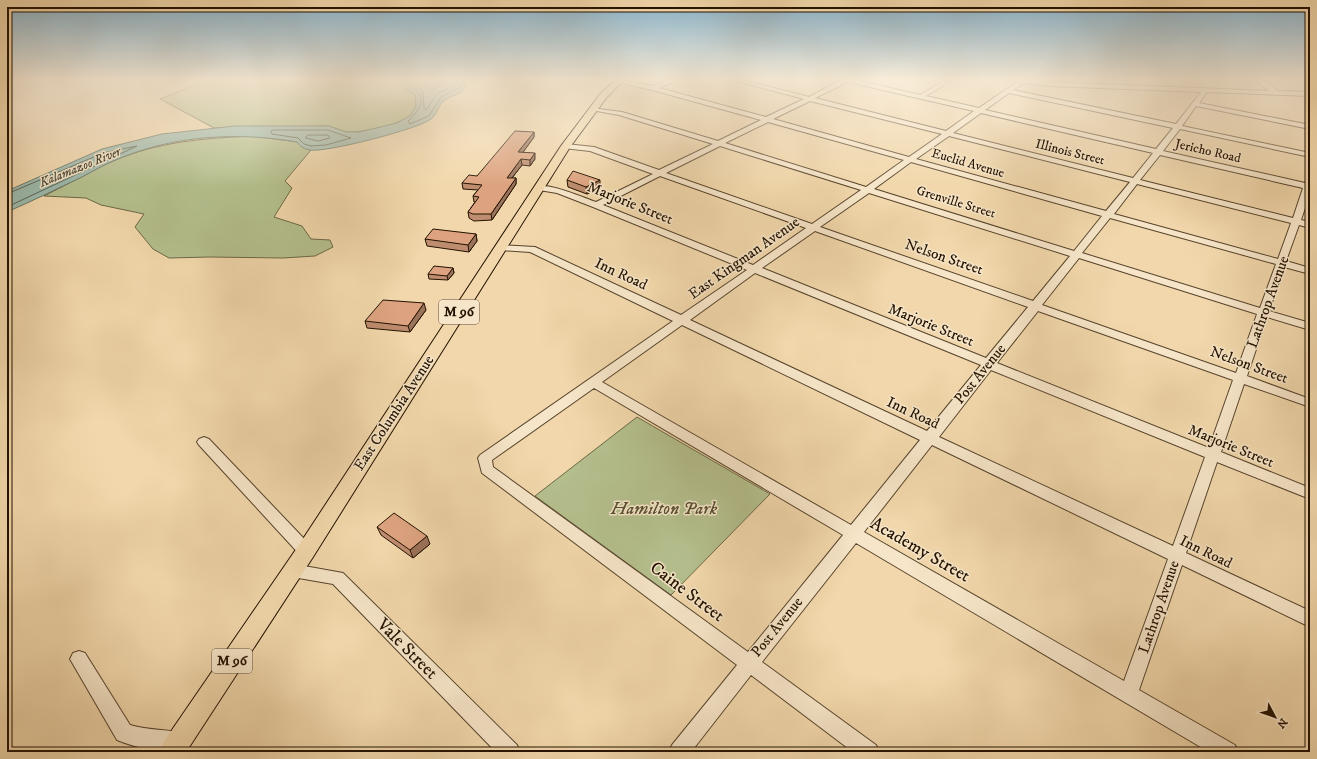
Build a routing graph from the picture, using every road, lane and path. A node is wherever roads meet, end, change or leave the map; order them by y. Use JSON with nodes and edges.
{"nodes":[{"id":1,"x":589,"y":114,"type":"edge"},
{"id":2,"x":624,"y":114,"type":"edge"},
{"id":3,"x":748,"y":114,"type":"edge"},
{"id":4,"x":779,"y":114,"type":"edge"},
{"id":5,"x":873,"y":114,"type":"edge"},
{"id":6,"x":975,"y":114,"type":"edge"},
{"id":7,"x":995,"y":114,"type":"edge"},
{"id":8,"x":1119,"y":114,"type":"edge"},
{"id":9,"x":1187,"y":114,"type":"edge"},
{"id":10,"x":1247,"y":114,"type":"edge"},
{"id":11,"x":768,"y":120,"type":"junction"},
{"id":12,"x":1178,"y":127,"type":"junction"},
{"id":13,"x":1310,"y":127,"type":"edge"},
{"id":14,"x":947,"y":133,"type":"junction"},
{"id":15,"x":720,"y":144,"type":"junction"},
{"id":16,"x":566,"y":146,"type":"junction"},
{"id":17,"x":1158,"y":152,"type":"junction"},
{"id":18,"x":1310,"y":155,"type":"edge"},
{"id":19,"x":911,"y":160,"type":"junction"},
{"id":20,"x":660,"y":173,"type":"junction"},
{"id":21,"x":1135,"y":181,"type":"junction"},
{"id":22,"x":1309,"y":185,"type":"edge"},
{"id":23,"x":538,"y":188,"type":"junction"},
{"id":24,"x":867,"y":190,"type":"junction"},
{"id":25,"x":596,"y":205,"type":"junction"},
{"id":26,"x":1108,"y":214,"type":"junction"},
{"id":27,"x":1296,"y":221,"type":"junction"},
{"id":28,"x":1310,"y":225,"type":"edge"},
{"id":29,"x":814,"y":227,"type":"junction"},
{"id":30,"x":500,"y":247,"type":"junction"},
{"id":31,"x":1076,"y":254,"type":"junction"},
{"id":32,"x":1282,"y":263,"type":"junction"},
{"id":33,"x":754,"y":270,"type":"junction"},
{"id":34,"x":1310,"y":271,"type":"edge"},
{"id":35,"x":1035,"y":305,"type":"junction"},
{"id":36,"x":1264,"y":313,"type":"junction"},
{"id":37,"x":681,"y":320,"type":"junction"},
{"id":38,"x":1310,"y":327,"type":"edge"},
{"id":39,"x":988,"y":364,"type":"junction"},
{"id":40,"x":1240,"y":378,"type":"junction"},
{"id":41,"x":593,"y":382,"type":"junction"},
{"id":42,"x":1310,"y":403,"type":"edge"},
{"id":43,"x":929,"y":438,"type":"junction"},
{"id":44,"x":204,"y":442,"type":"dead end"},
{"id":45,"x":1213,"y":455,"type":"junction"},
{"id":46,"x":484,"y":462,"type":"joint"},
{"id":47,"x":1310,"y":494,"type":"edge"},
{"id":48,"x":852,"y":534,"type":"junction"},
{"id":49,"x":306,"y":551,"type":"junction"},
{"id":50,"x":1177,"y":555,"type":"junction"},
{"id":51,"x":293,"y":571,"type":"junction"},
{"id":52,"x":1310,"y":619,"type":"edge"},
{"id":53,"x":79,"y":659,"type":"dead end"},
{"id":54,"x":749,"y":663,"type":"junction"},
{"id":55,"x":1128,"y":694,"type":"junction"},
{"id":56,"x":176,"y":747,"type":"edge"},
{"id":57,"x":510,"y":752,"type":"edge"},
{"id":58,"x":679,"y":752,"type":"edge"},
{"id":59,"x":869,"y":752,"type":"edge"},
{"id":60,"x":1228,"y":752,"type":"edge"}],
"edges":[{"from":1,"to":16,"type":"main road","name":"East Columbia Avenue","number":"M 96"},
{"from":2,"to":15,"type":"street","name":"Grenville Street"},
{"from":3,"to":11,"type":"street","name":"Euclid Avenue"},
{"from":4,"to":11,"type":"street"},
{"from":5,"to":14,"type":"street","name":"Illinois Street"},
{"from":6,"to":14,"type":"street","name":"East Kingman Avenue"},
{"from":7,"to":17,"type":"street","name":"Jericho Road"},
{"from":8,"to":12,"type":"street"},
{"from":9,"to":12,"type":"street","name":"Post Avenue"},
{"from":10,"to":13,"type":"street"},
{"from":11,"to":15,"type":"street"},
{"from":11,"to":19,"type":"street","name":"Euclid Avenue"},
{"from":12,"to":17,"type":"street","name":"Post Avenue"},
{"from":12,"to":18,"type":"street"},
{"from":14,"to":19,"type":"street","name":"East Kingman Avenue"},
{"from":14,"to":21,"type":"street","name":"Illinois Street"},
{"from":15,"to":20,"type":"street"},
{"from":15,"to":24,"type":"street","name":"Grenville Street"},
{"from":16,"to":20,"type":"street","name":"Nelson Street"},
{"from":16,"to":23,"type":"main road","name":"East Columbia Avenue","number":"M 96"},
{"from":17,"to":21,"type":"street","name":"Post Avenue"},
{"from":17,"to":22,"type":"street","name":"Jericho Road"},
{"from":19,"to":24,"type":"street","name":"East Kingman Avenue"},
{"from":19,"to":26,"type":"street","name":"Euclid Avenue"},
{"from":20,"to":25,"type":"street"},
{"from":20,"to":29,"type":"street","name":"Nelson Street"},
{"from":21,"to":26,"type":"street","name":"Post Avenue"},
{"from":21,"to":27,"type":"street","name":"Illinois Street"},
{"from":22,"to":27,"type":"street","name":"Lathrop Avenue"},
{"from":23,"to":25,"type":"street","name":"Marjorie Street"},
{"from":23,"to":30,"type":"main road","name":"East Columbia Avenue","number":"M 96"},
{"from":24,"to":29,"type":"street","name":"East Kingman Avenue"},
{"from":24,"to":31,"type":"street","name":"Grenville Street"},
{"from":25,"to":33,"type":"street","name":"Marjorie Street"},
{"from":26,"to":31,"type":"street","name":"Post Avenue"},
{"from":26,"to":32,"type":"street","name":"Euclid Avenue"},
{"from":27,"to":28,"type":"street","name":"Illinois Street"},
{"from":27,"to":32,"type":"street","name":"Lathrop Avenue"},
{"from":29,"to":33,"type":"street","name":"East Kingman Avenue"},
{"from":29,"to":35,"type":"street","name":"Nelson Street"},
{"from":30,"to":37,"type":"street","name":"Inn Road"},
{"from":30,"to":49,"type":"main road","name":"East Columbia Avenue","number":"M 96"},
{"from":31,"to":35,"type":"street","name":"Post Avenue"},
{"from":31,"to":36,"type":"street","name":"Grenville Street"},
{"from":32,"to":34,"type":"street","name":"Euclid Avenue"},
{"from":32,"to":36,"type":"street","name":"Lathrop Avenue"},
{"from":33,"to":37,"type":"street","name":"East Kingman Avenue"},
{"from":33,"to":39,"type":"street","name":"Marjorie Street"},
{"from":35,"to":39,"type":"street","name":"Post Avenue"},
{"from":35,"to":40,"type":"street","name":"Nelson Street"},
{"from":36,"to":38,"type":"street","name":"Grenville Street"},
{"from":36,"to":40,"type":"street","name":"Lathrop Avenue"},
{"from":37,"to":41,"type":"street","name":"East Kingman Avenue"},
{"from":37,"to":43,"type":"street","name":"Inn Road"},
{"from":39,"to":43,"type":"street","name":"Post Avenue"},
{"from":39,"to":45,"type":"street","name":"Marjorie Street"},
{"from":40,"to":42,"type":"street","name":"Nelson Street"},
{"from":40,"to":45,"type":"street","name":"Lathrop Avenue"},
{"from":41,"to":46,"type":"street","name":"East Kingman Avenue"},
{"from":41,"to":48,"type":"street","name":"Academy Street"},
{"from":43,"to":48,"type":"street","name":"Post Avenue"},
{"from":43,"to":50,"type":"street","name":"Inn Road"},
{"from":44,"to":49,"type":"street"},
{"from":45,"to":47,"type":"street","name":"Marjorie Street"},
{"from":45,"to":50,"type":"street","name":"Lathrop Avenue"},
{"from":46,"to":54,"type":"street","name":"Caine Street"},
{"from":48,"to":54,"type":"street","name":"Post Avenue"},
{"from":48,"to":55,"type":"street","name":"Academy Street"},
{"from":49,"to":51,"type":"main road","name":"East Columbia Avenue","number":"M 96"},
{"from":50,"to":52,"type":"street","name":"Inn Road"},
{"from":50,"to":55,"type":"street","name":"Lathrop Avenue"},
{"from":51,"to":56,"type":"main road","name":"East Columbia Avenue","number":"M 96"},
{"from":51,"to":57,"type":"street","name":"Vale Street"},
{"from":53,"to":56,"type":"street"},
{"from":54,"to":58,"type":"street","name":"Post Avenue"},
{"from":54,"to":59,"type":"street","name":"Caine Street"},
{"from":55,"to":60,"type":"street","name":"Academy Street"}]}
